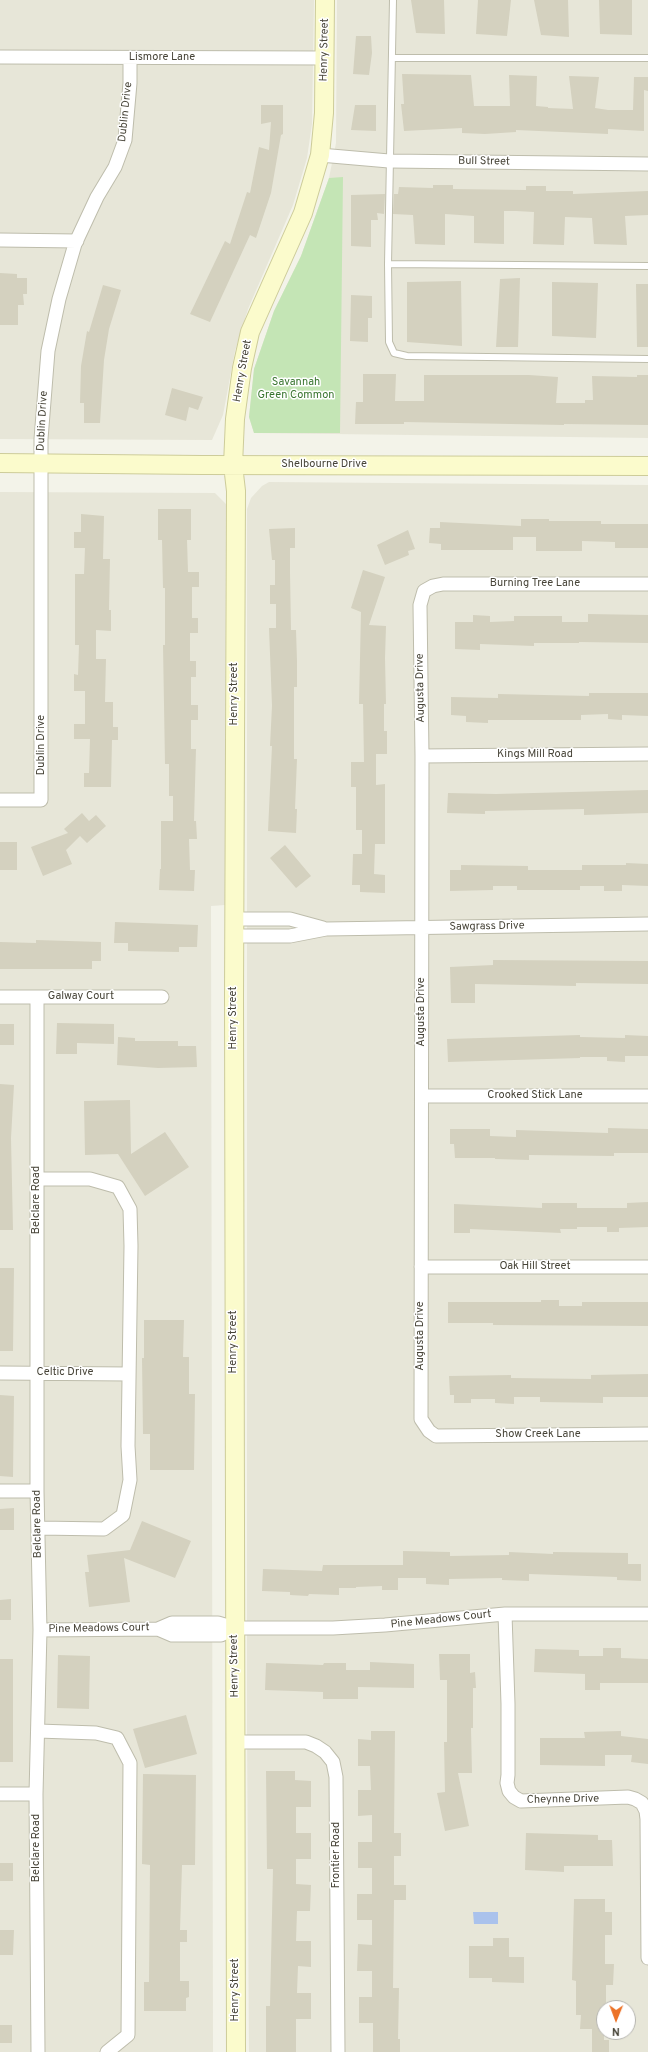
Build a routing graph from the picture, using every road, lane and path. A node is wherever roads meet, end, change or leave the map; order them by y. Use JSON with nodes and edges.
{"nodes":[{"id":1,"x":325,"y":0,"type":"edge"},
{"id":2,"x":393,"y":0,"type":"edge"},
{"id":3,"x":0,"y":58,"type":"edge"},
{"id":4,"x":130,"y":58,"type":"junction"},
{"id":5,"x":325,"y":58,"type":"junction"},
{"id":6,"x":393,"y":58,"type":"junction"},
{"id":7,"x":648,"y":58,"type":"edge"},
{"id":8,"x":320,"y":155,"type":"junction"},
{"id":9,"x":389,"y":161,"type":"junction"},
{"id":10,"x":648,"y":164,"type":"edge"},
{"id":11,"x":0,"y":240,"type":"edge"},
{"id":12,"x":77,"y":241,"type":"junction"},
{"id":13,"x":388,"y":264,"type":"junction"},
{"id":14,"x":648,"y":266,"type":"edge"},
{"id":15,"x":648,"y":359,"type":"edge"},
{"id":16,"x":0,"y":463,"type":"edge"},
{"id":17,"x":42,"y":463,"type":"junction"},
{"id":18,"x":233,"y":465,"type":"junction"},
{"id":19,"x":648,"y":466,"type":"edge"},
{"id":20,"x":648,"y":584,"type":"edge"},
{"id":21,"x":424,"y":592,"type":"joint"},
{"id":22,"x":648,"y":754,"type":"edge"},
{"id":23,"x":422,"y":756,"type":"junction"},
{"id":24,"x":0,"y":800,"type":"edge"},
{"id":25,"x":648,"y":924,"type":"edge"},
{"id":26,"x":234,"y":928,"type":"junction"},
{"id":27,"x":421,"y":928,"type":"junction"},
{"id":28,"x":0,"y":997,"type":"edge"},
{"id":29,"x":37,"y":997,"type":"junction"},
{"id":30,"x":162,"y":997,"type":"dead end"},
{"id":31,"x":422,"y":1096,"type":"junction"},
{"id":32,"x":648,"y":1096,"type":"edge"},
{"id":33,"x":37,"y":1179,"type":"junction"},
{"id":34,"x":421,"y":1267,"type":"junction"},
{"id":35,"x":648,"y":1267,"type":"edge"},
{"id":36,"x":0,"y":1373,"type":"edge"},
{"id":37,"x":38,"y":1373,"type":"junction"},
{"id":38,"x":129,"y":1374,"type":"junction"},
{"id":39,"x":429,"y":1431,"type":"joint"},
{"id":40,"x":648,"y":1434,"type":"edge"},
{"id":41,"x":0,"y":1491,"type":"edge"},
{"id":42,"x":37,"y":1491,"type":"junction"},
{"id":43,"x":39,"y":1528,"type":"junction"},
{"id":44,"x":505,"y":1614,"type":"junction"},
{"id":45,"x":648,"y":1614,"type":"edge"},
{"id":46,"x":235,"y":1628,"type":"junction"},
{"id":47,"x":40,"y":1630,"type":"junction"},
{"id":48,"x":38,"y":1731,"type":"junction"},
{"id":49,"x":236,"y":1742,"type":"junction"},
{"id":50,"x":0,"y":1794,"type":"edge"},
{"id":51,"x":36,"y":1794,"type":"junction"},
{"id":52,"x":648,"y":1958,"type":"edge"},
{"id":53,"x":38,"y":2052,"type":"edge"},
{"id":54,"x":107,"y":2052,"type":"edge"},
{"id":55,"x":236,"y":2052,"type":"edge"},
{"id":56,"x":338,"y":2052,"type":"edge"}],
"edges":[{"from":1,"to":5,"type":"street","name":"Henry Street"},
{"from":2,"to":6,"type":"lane"},
{"from":3,"to":4,"type":"street","name":"Lismore Lane"},
{"from":4,"to":5,"type":"street","name":"Lismore Lane"},
{"from":4,"to":12,"type":"street","name":"Dublin Drive"},
{"from":5,"to":8,"type":"street","name":"Henry Street"},
{"from":6,"to":7,"type":"lane"},
{"from":6,"to":9,"type":"lane"},
{"from":8,"to":9,"type":"street","name":"Bull Street"},
{"from":8,"to":18,"type":"street","name":"Henry Street"},
{"from":9,"to":10,"type":"street","name":"Bull Street"},
{"from":9,"to":13,"type":"lane"},
{"from":11,"to":12,"type":"street"},
{"from":12,"to":17,"type":"street","name":"Dublin Drive"},
{"from":13,"to":14,"type":"lane"},
{"from":13,"to":15,"type":"lane"},
{"from":16,"to":17,"type":"street","name":"Shelbourne Drive"},
{"from":17,"to":18,"type":"street","name":"Shelbourne Drive"},
{"from":17,"to":24,"type":"street","name":"Dublin Drive"},
{"from":18,"to":19,"type":"street","name":"Shelbourne Drive"},
{"from":18,"to":26,"type":"street","name":"Henry Street"},
{"from":20,"to":21,"type":"street","name":"Burning Tree Lane"},
{"from":21,"to":23,"type":"street","name":"Augusta Drive"},
{"from":22,"to":23,"type":"street","name":"Kings Mill Road"},
{"from":23,"to":27,"type":"street","name":"Augusta Drive"},
{"from":25,"to":27,"type":"street","name":"Sawgrass Drive"},
{"from":26,"to":27,"type":"street","name":"Sawgrass Drive"},
{"from":26,"to":46,"type":"street","name":"Henry Street"},
{"from":27,"to":31,"type":"street","name":"Augusta Drive"},
{"from":28,"to":29,"type":"street","name":"Galway Court"},
{"from":29,"to":30,"type":"street","name":"Galway Court"},
{"from":29,"to":33,"type":"street","name":"Belclare Road"},
{"from":31,"to":32,"type":"street","name":"Crooked Stick Lane"},
{"from":31,"to":34,"type":"street","name":"Augusta Drive"},
{"from":33,"to":37,"type":"street","name":"Belclare Road"},
{"from":33,"to":38,"type":"street"},
{"from":34,"to":35,"type":"street","name":"Oak Hill Street"},
{"from":34,"to":39,"type":"street","name":"Augusta Drive"},
{"from":36,"to":37,"type":"street","name":"Celtic Drive"},
{"from":37,"to":38,"type":"street","name":"Celtic Drive"},
{"from":37,"to":42,"type":"street","name":"Belclare Road"},
{"from":38,"to":43,"type":"street"},
{"from":39,"to":40,"type":"street","name":"Show Creek Lane"},
{"from":41,"to":42,"type":"street"},
{"from":42,"to":43,"type":"street","name":"Belclare Road"},
{"from":43,"to":47,"type":"street","name":"Belclare Road"},
{"from":44,"to":45,"type":"street","name":"Pine Meadows Court"},
{"from":44,"to":46,"type":"street","name":"Pine Meadows Court"},
{"from":44,"to":52,"type":"street","name":"Cheynne Drive"},
{"from":46,"to":47,"type":"street","name":"Pine Meadows Court"},
{"from":46,"to":49,"type":"street","name":"Henry Street"},
{"from":47,"to":48,"type":"street","name":"Belclare Road"},
{"from":48,"to":51,"type":"street","name":"Belclare Road"},
{"from":48,"to":54,"type":"street"},
{"from":49,"to":55,"type":"street","name":"Henry Street"},
{"from":49,"to":56,"type":"street","name":"Frontier Road"},
{"from":50,"to":51,"type":"street"},
{"from":51,"to":53,"type":"street","name":"Belclare Road"}]}
